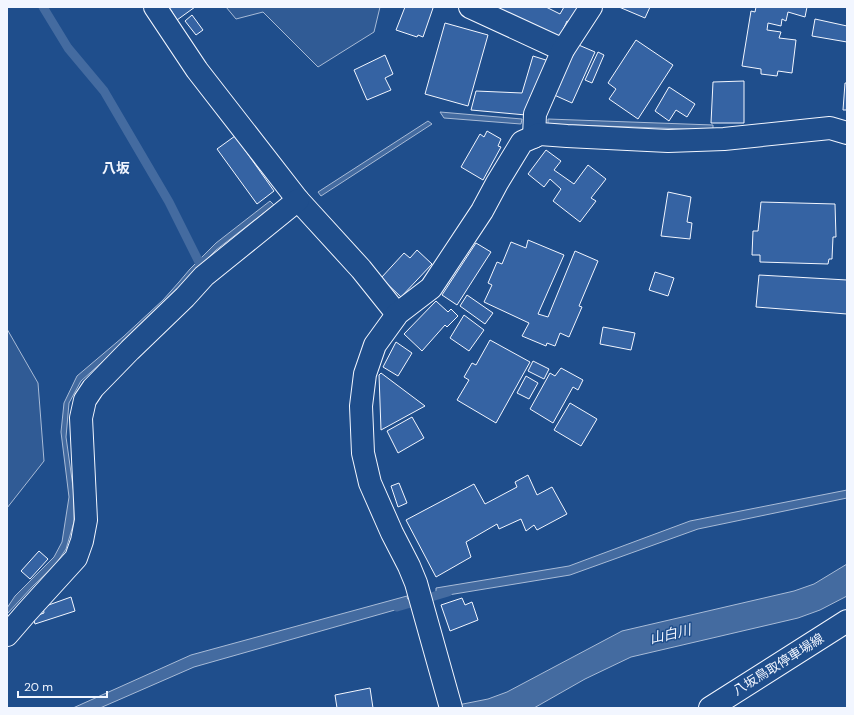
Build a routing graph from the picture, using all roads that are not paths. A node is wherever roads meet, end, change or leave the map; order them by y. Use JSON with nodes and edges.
{"nodes":[{"id":1,"x":155,"y":7,"type":"edge"},
{"id":2,"x":470,"y":7,"type":"edge"},
{"id":3,"x":591,"y":7,"type":"edge"},
{"id":4,"x":563,"y":50,"type":"junction"},
{"id":5,"x":847,"y":133,"type":"edge"},
{"id":6,"x":534,"y":137,"type":"junction"},
{"id":7,"x":298,"y":200,"type":"junction"},
{"id":8,"x":397,"y":314,"type":"junction"},
{"id":9,"x":847,"y":621,"type":"edge"},
{"id":10,"x":7,"y":635,"type":"edge"},
{"id":11,"x":451,"y":708,"type":"edge"},
{"id":12,"x":710,"y":708,"type":"edge"}],
"edges":[{"from":1,"to":7,"type":"street"},
{"from":2,"to":4,"type":"street"},
{"from":3,"to":4,"type":"street"},
{"from":4,"to":6,"type":"street"},
{"from":5,"to":6,"type":"street"},
{"from":6,"to":8,"type":"street"},
{"from":7,"to":8,"type":"street"},
{"from":7,"to":10,"type":"street"},
{"from":8,"to":11,"type":"street"},
{"from":9,"to":12,"type":"street","name":"八坂鳥取停車場線"}]}
